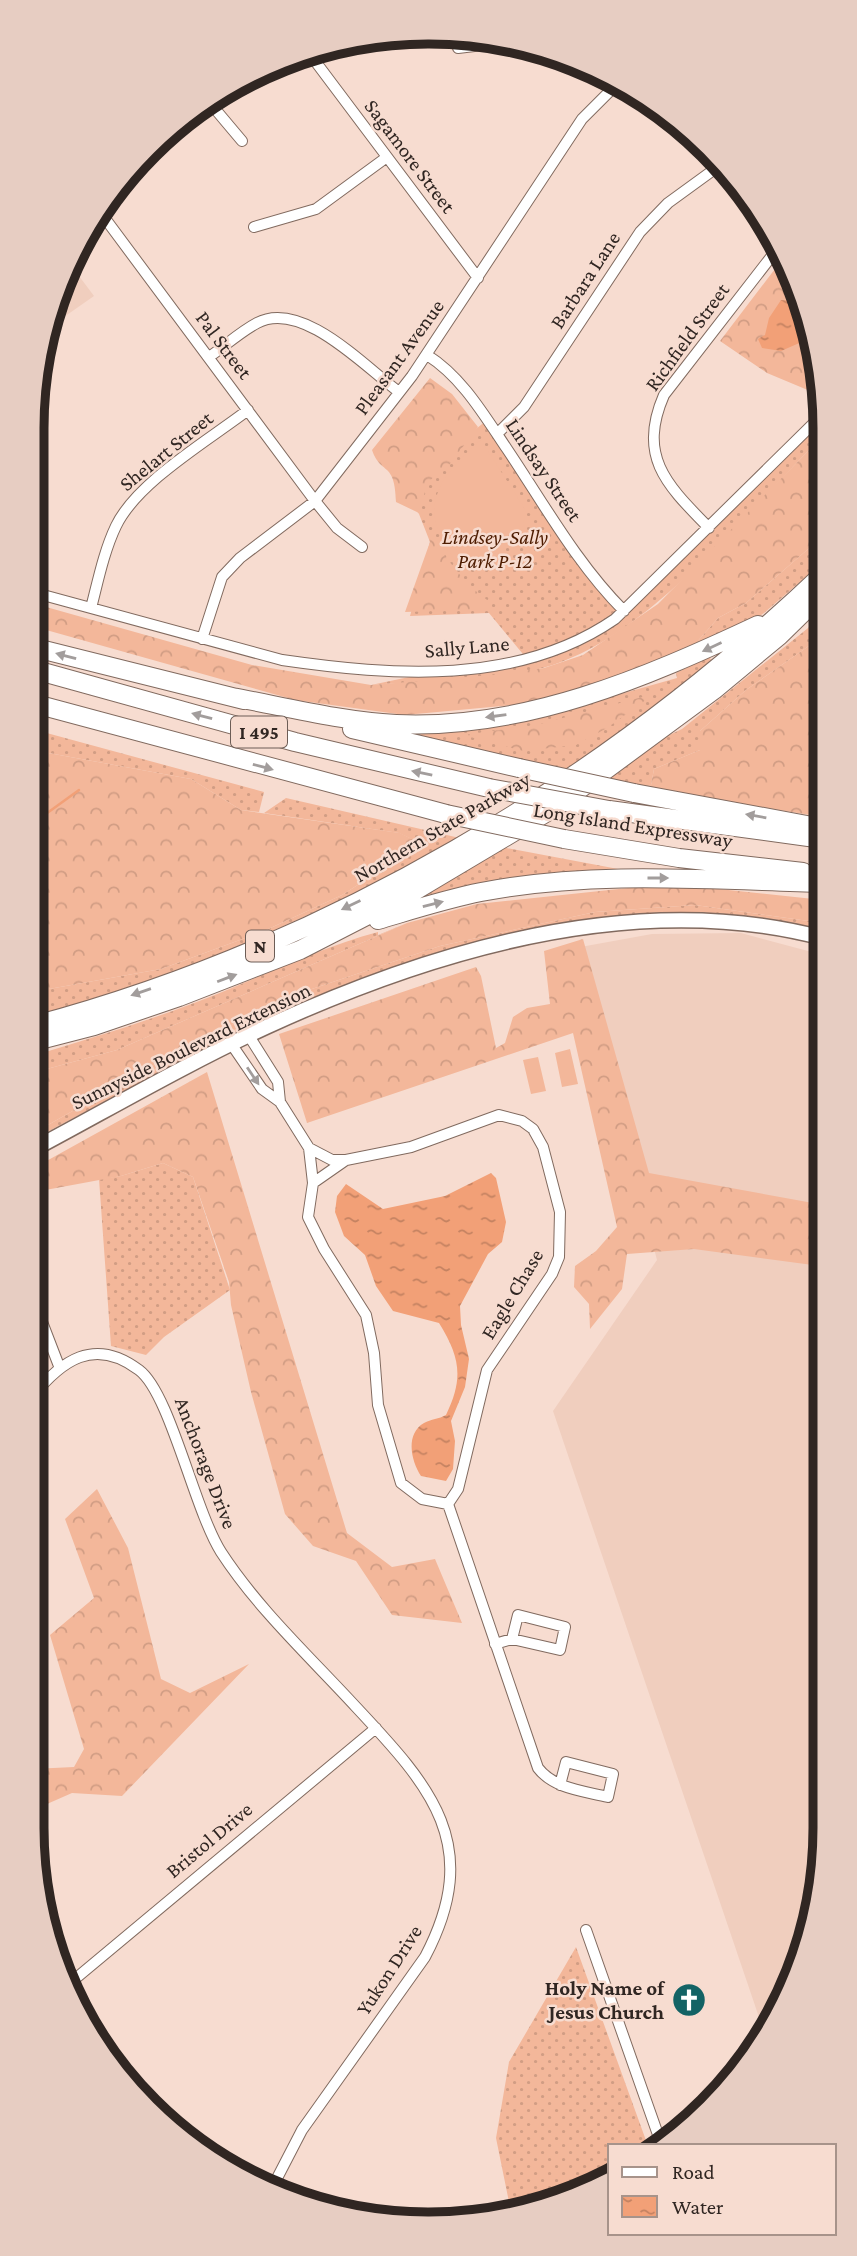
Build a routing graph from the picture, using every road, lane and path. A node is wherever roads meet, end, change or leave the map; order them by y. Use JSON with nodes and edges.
{"nodes":[{"id":1,"x":465,"y":46,"type":"edge"},
{"id":2,"x":458,"y":48,"type":"dead end"},
{"id":3,"x":315,"y":61,"type":"edge"},
{"id":4,"x":611,"y":90,"type":"edge"},
{"id":5,"x":214,"y":109,"type":"edge"},
{"id":6,"x":242,"y":141,"type":"dead end"},
{"id":7,"x":387,"y":157,"type":"junction"},
{"id":8,"x":714,"y":170,"type":"edge"},
{"id":9,"x":106,"y":220,"type":"edge"},
{"id":10,"x":254,"y":227,"type":"dead end"},
{"id":11,"x":772,"y":255,"type":"edge"},
{"id":12,"x":478,"y":278,"type":"junction"},
{"id":13,"x":427,"y":355,"type":"junction"},
{"id":14,"x":209,"y":358,"type":"junction"},
{"id":15,"x":399,"y":392,"type":"junction"},
{"id":16,"x":248,"y":411,"type":"junction"},
{"id":17,"x":813,"y":424,"type":"edge"},
{"id":18,"x":497,"y":434,"type":"junction"},
{"id":19,"x":315,"y":501,"type":"junction"},
{"id":20,"x":709,"y":527,"type":"junction"},
{"id":21,"x":362,"y":547,"type":"dead end"},
{"id":22,"x":813,"y":584,"type":"edge"},
{"id":23,"x":44,"y":595,"type":"edge"},
{"id":24,"x":813,"y":600,"type":"edge"},
{"id":25,"x":91,"y":608,"type":"junction"},
{"id":26,"x":624,"y":611,"type":"junction"},
{"id":27,"x":813,"y":614,"type":"edge"},
{"id":28,"x":776,"y":627,"type":"junction"},
{"id":29,"x":202,"y":639,"type":"junction"},
{"id":30,"x":44,"y":650,"type":"edge"},
{"id":31,"x":44,"y":672,"type":"edge"},
{"id":32,"x":233,"y":697,"type":"junction"},
{"id":33,"x":44,"y":706,"type":"edge"},
{"id":34,"x":44,"y":717,"type":"edge"},
{"id":35,"x":178,"y":745,"type":"junction"},
{"id":36,"x":813,"y":826,"type":"edge"},
{"id":37,"x":813,"y":838,"type":"edge"},
{"id":38,"x":813,"y":873,"type":"edge"},
{"id":39,"x":813,"y":883,"type":"edge"},
{"id":40,"x":344,"y":929,"type":"junction"},
{"id":41,"x":813,"y":936,"type":"edge"},
{"id":42,"x":44,"y":1022,"type":"edge"},
{"id":43,"x":94,"y":1026,"type":"junction"},
{"id":44,"x":249,"y":1035,"type":"junction"},
{"id":45,"x":44,"y":1039,"type":"edge"},
{"id":46,"x":232,"y":1045,"type":"junction"},
{"id":47,"x":44,"y":1048,"type":"edge"},
{"id":48,"x":280,"y":1102,"type":"junction"},
{"id":49,"x":44,"y":1144,"type":"edge"},
{"id":50,"x":309,"y":1148,"type":"junction"},
{"id":51,"x":346,"y":1160,"type":"junction"},
{"id":52,"x":313,"y":1183,"type":"junction"},
{"id":53,"x":44,"y":1327,"type":"edge"},
{"id":54,"x":59,"y":1366,"type":"junction"},
{"id":55,"x":44,"y":1383,"type":"edge"},
{"id":56,"x":448,"y":1504,"type":"junction"},
{"id":57,"x":512,"y":1639,"type":"junction"},
{"id":58,"x":495,"y":1644,"type":"junction"},
{"id":59,"x":376,"y":1727,"type":"junction"},
{"id":60,"x":560,"y":1785,"type":"junction"},
{"id":61,"x":586,"y":1930,"type":"dead end"},
{"id":62,"x":75,"y":1979,"type":"edge"},
{"id":63,"x":658,"y":2136,"type":"edge"},
{"id":64,"x":276,"y":2181,"type":"edge"}],
"edges":[{"from":1,"to":2,"type":"street"},
{"from":3,"to":7,"type":"street","name":"Sagamore Street"},
{"from":4,"to":12,"type":"street","name":"Pleasant Avenue"},
{"from":5,"to":6,"type":"street"},
{"from":7,"to":10,"type":"street"},
{"from":7,"to":12,"type":"street","name":"Sagamore Street"},
{"from":8,"to":18,"type":"street","name":"Barbara Lane"},
{"from":9,"to":14,"type":"street","name":"Pal Street"},
{"from":11,"to":20,"type":"street","name":"Richfield Street"},
{"from":12,"to":13,"type":"street","name":"Pleasant Avenue"},
{"from":13,"to":15,"type":"street","name":"Pleasant Avenue"},
{"from":13,"to":18,"type":"street","name":"Lindsay Street"},
{"from":14,"to":15,"type":"street"},
{"from":14,"to":16,"type":"street","name":"Pal Street"},
{"from":15,"to":19,"type":"street","name":"Pleasant Avenue"},
{"from":16,"to":19,"type":"street","name":"Pal Street"},
{"from":16,"to":25,"type":"street","name":"Shelart Street"},
{"from":17,"to":20,"type":"street","name":"Sally Lane"},
{"from":18,"to":26,"type":"street","name":"Lindsay Street"},
{"from":19,"to":21,"type":"street","name":"Pal Street"},
{"from":19,"to":29,"type":"street","name":"Pleasant Avenue"},
{"from":20,"to":26,"type":"street","name":"Sally Lane"},
{"from":22,"to":28,"type":"highway","name":"Northern State Parkway","number":"N"},
{"from":23,"to":25,"type":"street","name":"Sally Lane"},
{"from":24,"to":28,"type":"highway","name":"Northern State Parkway","number":"N"},
{"from":25,"to":29,"type":"street","name":"Sally Lane"},
{"from":26,"to":29,"type":"street","name":"Sally Lane"},
{"from":27,"to":28,"type":"highway"},
{"from":28,"to":32,"type":"highway","one_way":true},
{"from":28,"to":40,"type":"highway","name":"Northern State Parkway","number":"N"},
{"from":28,"to":42,"type":"highway","name":"Northern State Parkway","number":"N","one_way":true},
{"from":32,"to":30,"type":"highway","one_way":true},
{"from":37,"to":31,"type":"highway","name":"Long Island Expressway","number":"I 495","one_way":true,"bridge":true},
{"from":36,"to":32,"type":"highway","one_way":true,"bridge":true},
{"from":33,"to":35,"type":"highway","name":"Long Island Expressway","number":"I 495"},
{"from":34,"to":35,"type":"highway"},
{"from":35,"to":38,"type":"highway","name":"Long Island Expressway","number":"I 495","one_way":true,"bridge":true},
{"from":40,"to":39,"type":"highway","one_way":true},
{"from":43,"to":40,"type":"highway","name":"Northern State Parkway","number":"N","one_way":true},
{"from":41,"to":44,"type":"main road","name":"Sunnyside Boulevard Extension"},
{"from":43,"to":45,"type":"highway","name":"Northern State Parkway","number":"N"},
{"from":43,"to":47,"type":"highway"},
{"from":44,"to":46,"type":"main road","name":"Sunnyside Boulevard Extension"},
{"from":44,"to":48,"type":"street"},
{"from":46,"to":48,"type":"street","one_way":true},
{"from":46,"to":49,"type":"main road","name":"Sunnyside Boulevard Extension"},
{"from":48,"to":50,"type":"street"},
{"from":50,"to":51,"type":"street","name":"Eagle Chase"},
{"from":50,"to":52,"type":"street"},
{"from":51,"to":52,"type":"street","name":"Eagle Chase"},
{"from":51,"to":56,"type":"street","name":"Eagle Chase"},
{"from":52,"to":56,"type":"street"},
{"from":53,"to":54,"type":"street"},
{"from":54,"to":55,"type":"street"},
{"from":54,"to":59,"type":"street","name":"Anchorage Drive"},
{"from":56,"to":58,"type":"street"},
{"from":57,"to":57,"type":"street"},
{"from":57,"to":58,"type":"street"},
{"from":58,"to":60,"type":"street"},
{"from":59,"to":62,"type":"street","name":"Bristol Drive"},
{"from":59,"to":64,"type":"street","name":"Yukon Drive"},
{"from":60,"to":60,"type":"street"},
{"from":61,"to":63,"type":"street"}]}
